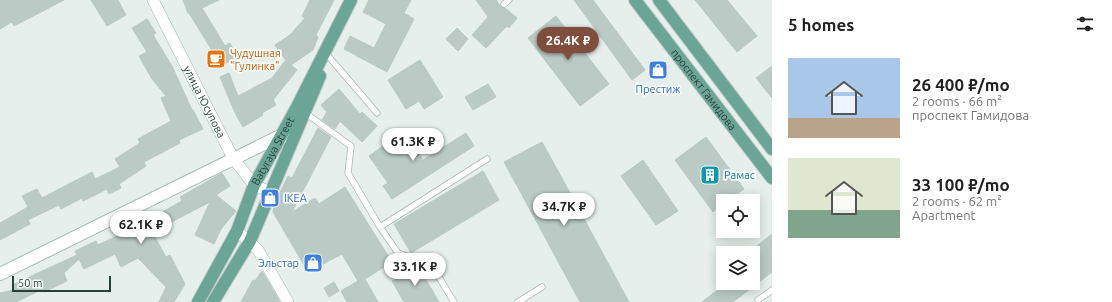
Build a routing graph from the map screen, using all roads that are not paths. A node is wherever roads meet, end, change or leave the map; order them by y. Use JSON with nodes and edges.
{"nodes":[{"id":1,"x":153,"y":0,"type":"edge"},
{"id":2,"x":352,"y":0,"type":"edge"},
{"id":3,"x":360,"y":0,"type":"edge"},
{"id":4,"x":636,"y":0,"type":"edge"},
{"id":5,"x":659,"y":0,"type":"edge"},
{"id":6,"x":326,"y":56,"type":"junction"},
{"id":7,"x":301,"y":110,"type":"junction"},
{"id":8,"x":377,"y":113,"type":"dead end"},
{"id":9,"x":282,"y":135,"type":"junction"},
{"id":10,"x":293,"y":140,"type":"junction"},
{"id":11,"x":772,"y":149,"type":"edge"},
{"id":12,"x":233,"y":158,"type":"junction"},
{"id":13,"x":487,"y":159,"type":"dead end"},
{"id":14,"x":772,"y":178,"type":"edge"},
{"id":15,"x":254,"y":184,"type":"junction"},
{"id":16,"x":270,"y":192,"type":"junction"},
{"id":17,"x":380,"y":227,"type":"junction"},
{"id":18,"x":237,"y":231,"type":"junction"},
{"id":19,"x":250,"y":241,"type":"junction"},
{"id":20,"x":0,"y":274,"type":"edge"},
{"id":21,"x":542,"y":287,"type":"dead end"},
{"id":22,"x":772,"y":290,"type":"edge"},
{"id":23,"x":758,"y":300,"type":"dead end"},
{"id":24,"x":198,"y":302,"type":"edge"},
{"id":25,"x":213,"y":302,"type":"edge"},
{"id":26,"x":288,"y":302,"type":"edge"},
{"id":27,"x":454,"y":302,"type":"edge"},
{"id":28,"x":518,"y":302,"type":"edge"}],
"edges":[{"from":1,"to":12,"type":"street","name":"улица Юсупова"},
{"from":2,"to":6,"type":"main road","name":"Batyraya Street"},
{"from":3,"to":6,"type":"main road","name":"Batyraya Street"},
{"from":4,"to":14,"type":"main road","name":"проспект Гамидова"},
{"from":5,"to":11,"type":"main road","name":"проспект Гамидова"},
{"from":6,"to":7,"type":"main road","name":"Batyraya Street"},
{"from":6,"to":8,"type":"lane"},
{"from":7,"to":9,"type":"main road","name":"Batyraya Street"},
{"from":7,"to":10,"type":"main road","name":"Batyraya Street"},
{"from":7,"to":17,"type":"lane"},
{"from":9,"to":10,"type":"main road"},
{"from":9,"to":12,"type":"main road"},
{"from":9,"to":15,"type":"main road","name":"Batyraya Street"},
{"from":10,"to":16,"type":"main road","name":"Batyraya Street"},
{"from":12,"to":15,"type":"street","name":"улица Юсупова"},
{"from":12,"to":20,"type":"main road"},
{"from":13,"to":17,"type":"lane"},
{"from":15,"to":16,"type":"street","name":"улица Юсупова"},
{"from":15,"to":18,"type":"main road","name":"Batyraya Street"},
{"from":16,"to":19,"type":"main road","name":"Batyraya Street"},
{"from":17,"to":27,"type":"lane"},
{"from":18,"to":19,"type":"street"},
{"from":18,"to":24,"type":"main road","name":"Batyraya Street"},
{"from":19,"to":25,"type":"main road","name":"Batyraya Street"},
{"from":19,"to":26,"type":"street"},
{"from":21,"to":28,"type":"lane"},
{"from":22,"to":23,"type":"lane"}]}
